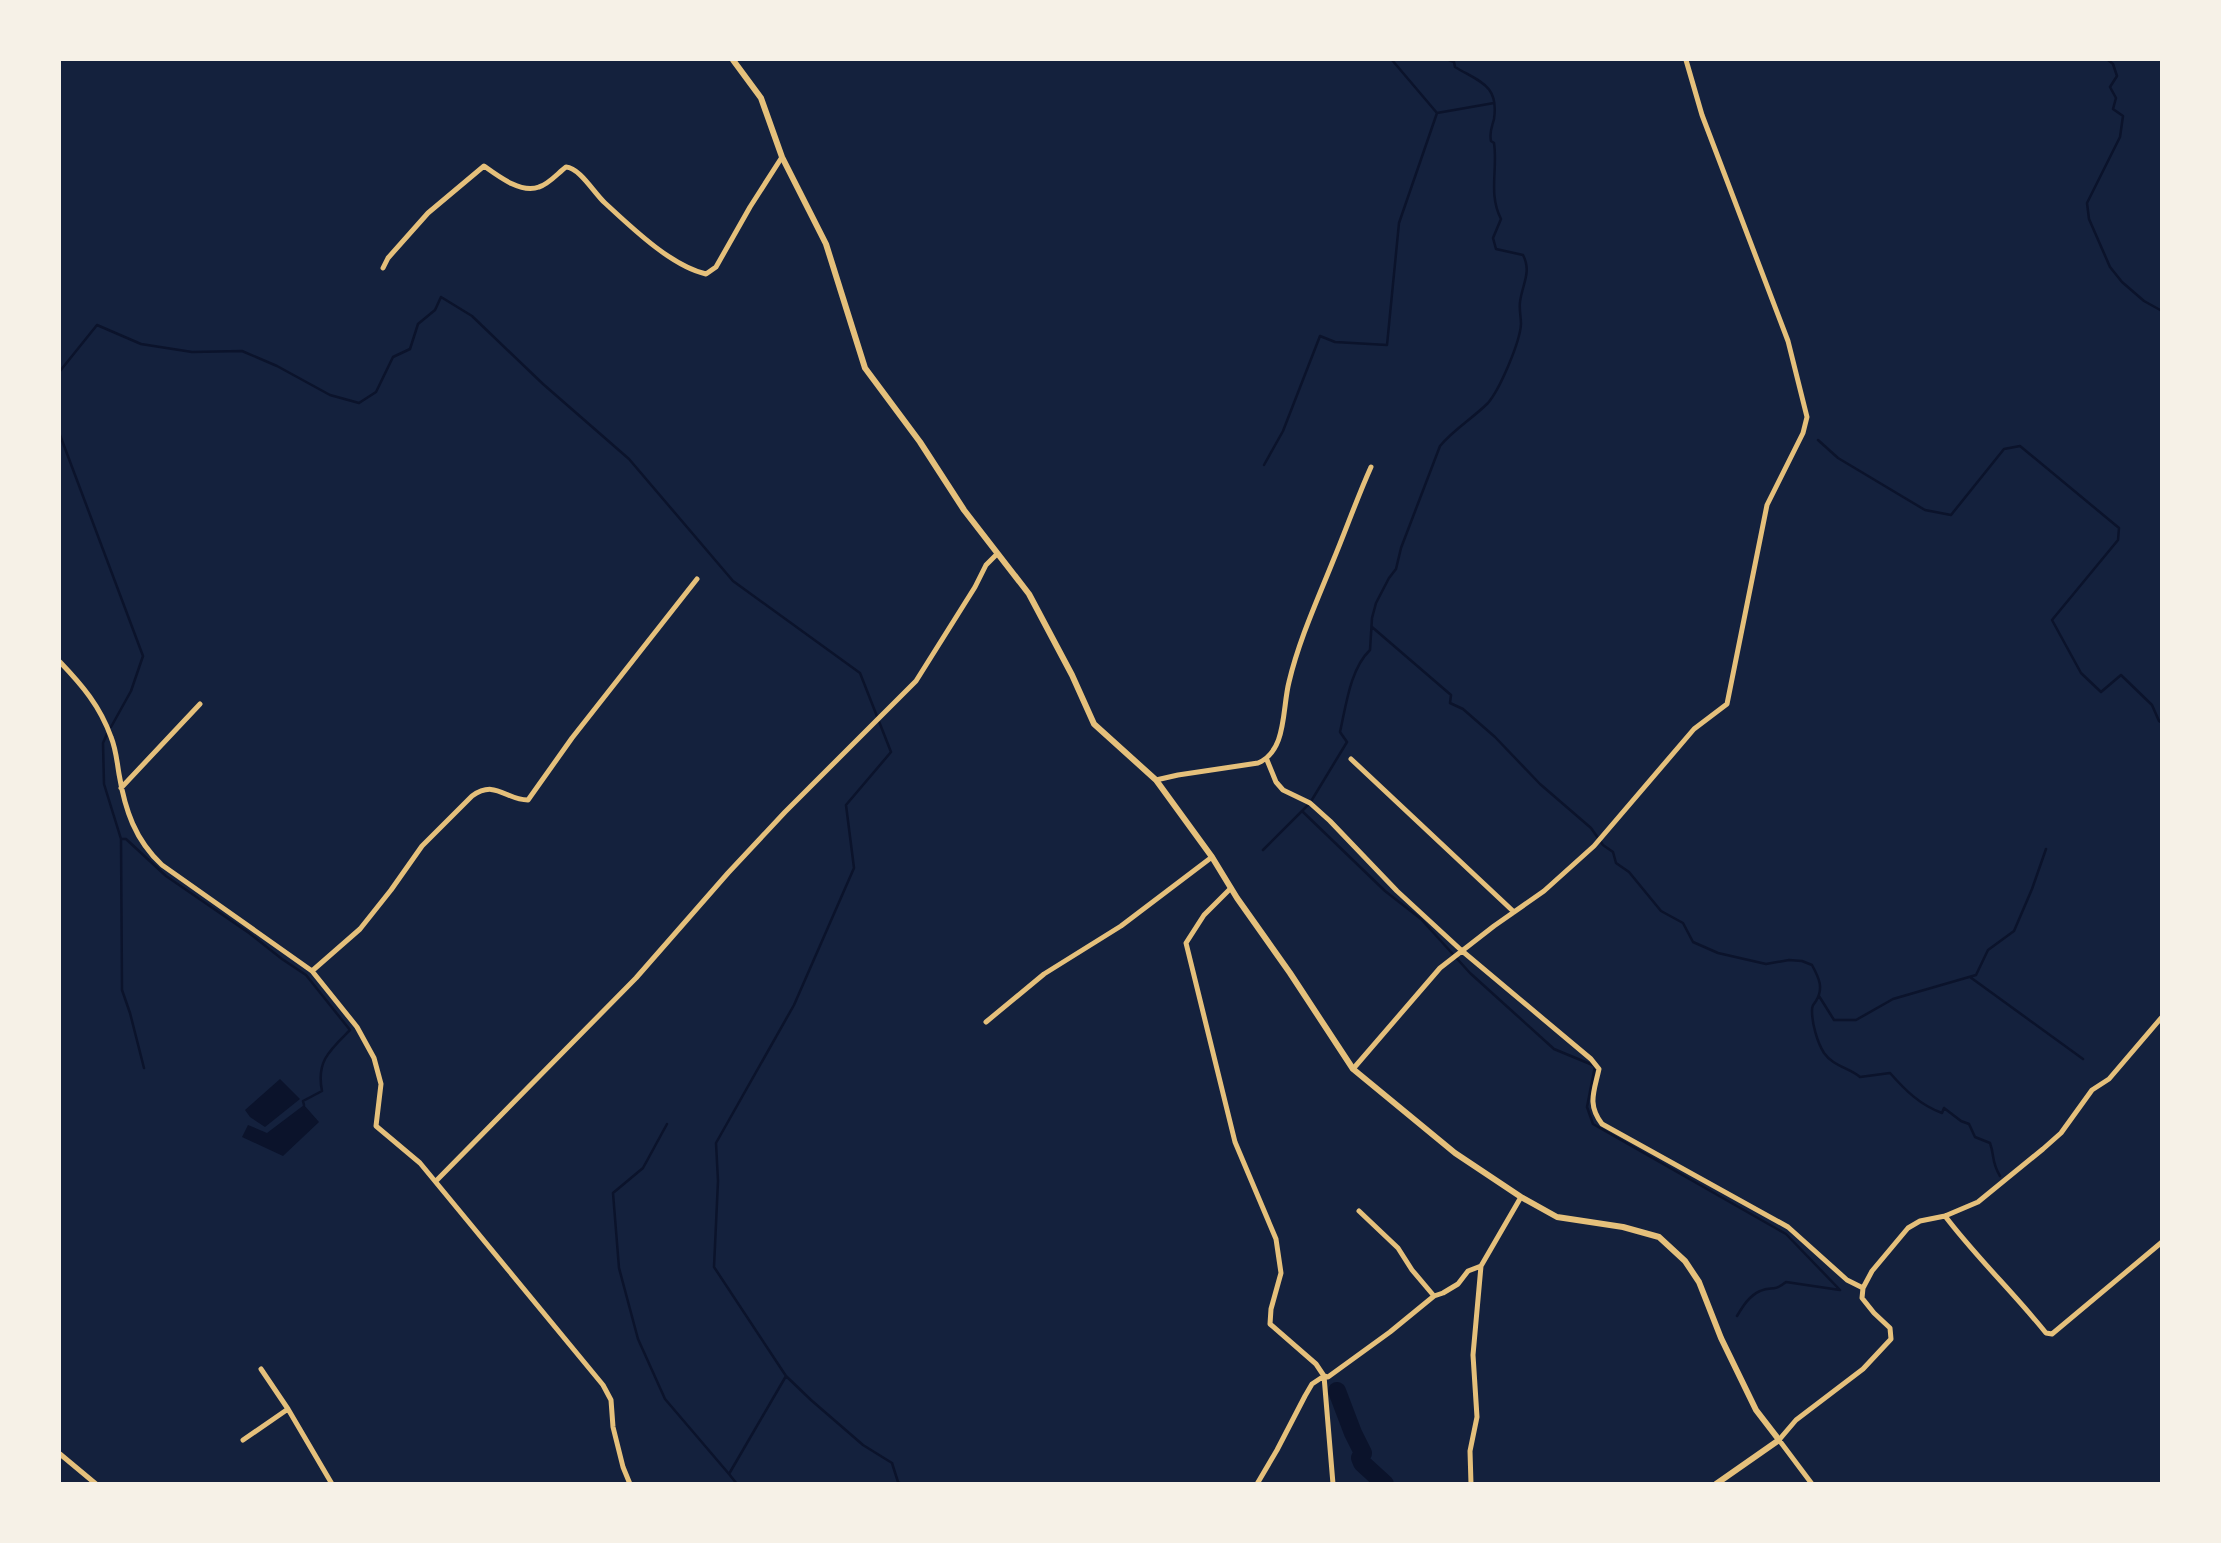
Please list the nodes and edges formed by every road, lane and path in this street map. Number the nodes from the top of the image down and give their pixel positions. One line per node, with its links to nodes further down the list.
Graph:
1 (733, 60): 3 (street)
2 (1686, 60): 16 (street)
3 (782, 157): 4 (street); 6 (street)
4 (383, 268)
5 (1371, 467): 11 (street)
6 (998, 554): 12 (street); 22 (street)
7 (697, 579): 18 (street)
8 (60, 662): 13 (street)
9 (200, 704): 13 (street)
10 (1352, 759): 16 (street)
11 (1267, 760): 12 (street); 17 (street)
12 (1156, 780): 14 (street)
13 (121, 788): 18 (street)
14 (1212, 857): 15 (street); 20 (street)
15 (1231, 888): 21 (street); 31 (street)
16 (1514, 912): 17 (street)
17 (1461, 950): 21 (street); 28 (street)
18 (312, 971): 22 (street)
19 (2161, 1017): 25 (street)
20 (986, 1022)
21 (1353, 1069): 23 (street)
22 (436, 1181): 38 (street)
23 (1521, 1197): 27 (street); 34 (street)
24 (1359, 1211): 29 (street)
25 (1945, 1216): 26 (street); 28 (street)
26 (2161, 1242)
27 (1481, 1266): 29 (street); 41 (street)
28 (1863, 1288): 34 (street)
29 (1434, 1296): 31 (street)
30 (261, 1369): 32 (street)
31 (1324, 1376): 39 (street); 40 (street)
32 (288, 1409): 33 (street); 37 (street)
33 (243, 1440)
34 (1779, 1440): 42 (street); 43 (street)
35 (60, 1454): 36 (street)
36 (96, 1483)
37 (332, 1483)
38 (630, 1483)
39 (1257, 1483)
40 (1333, 1483)
41 (1471, 1483)
42 (1716, 1483)
43 (1812, 1483)

